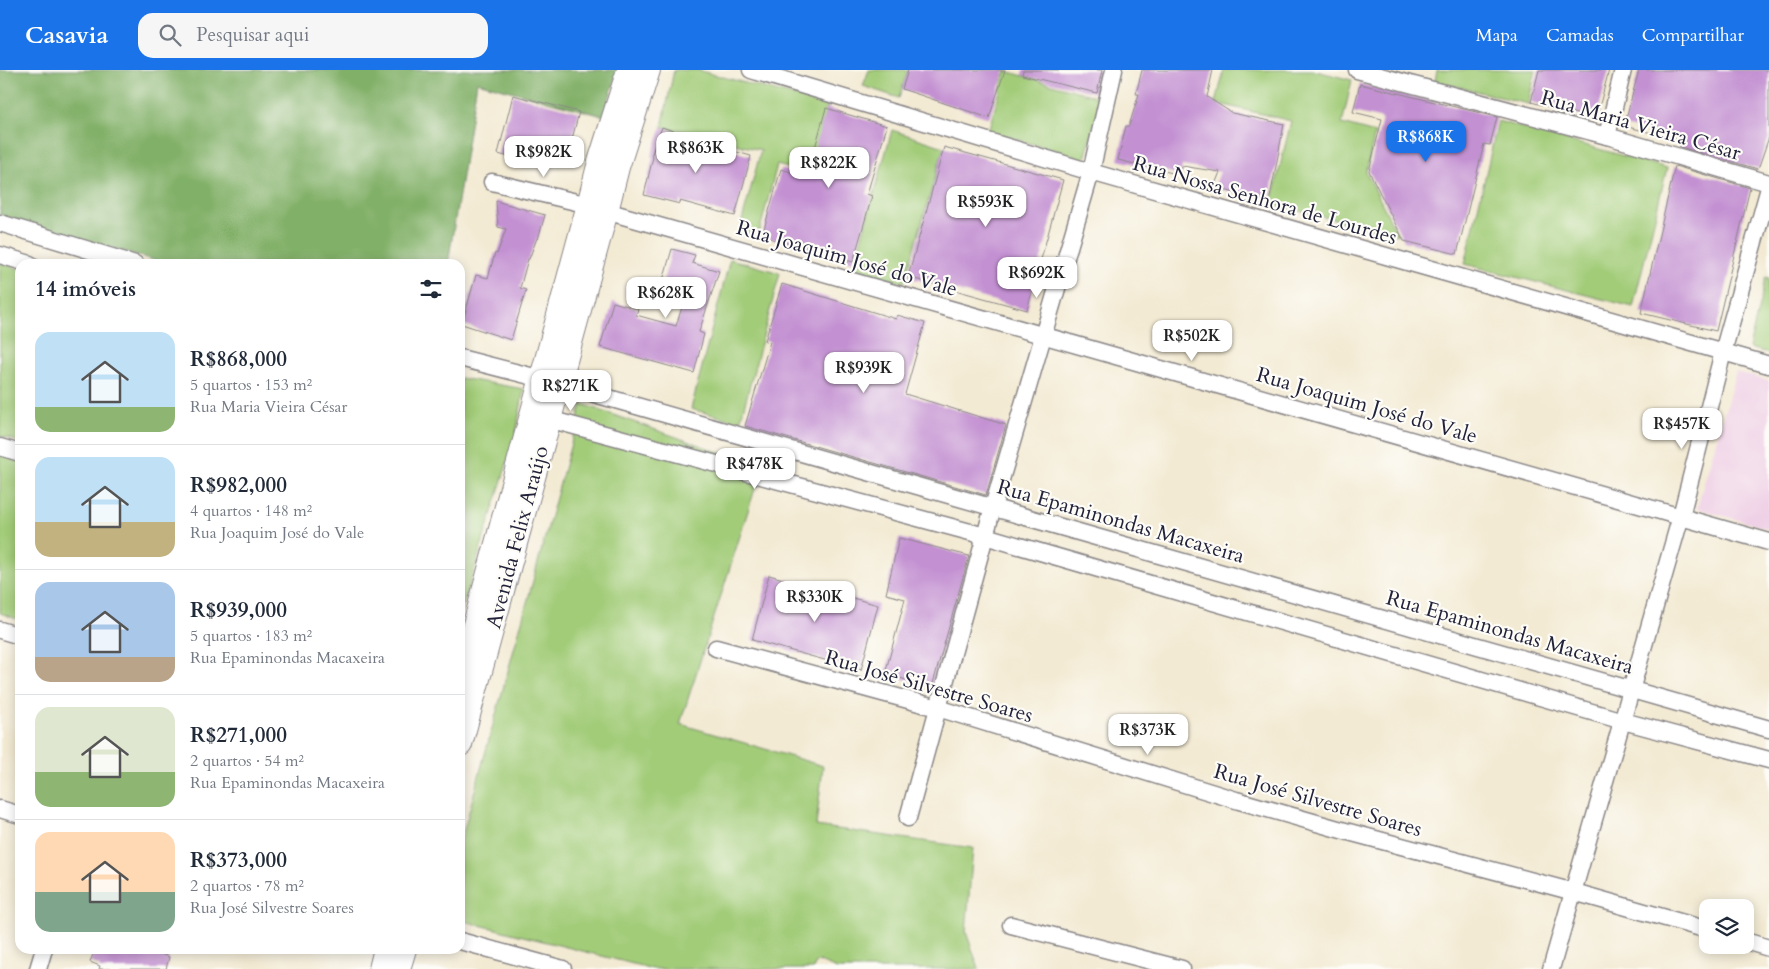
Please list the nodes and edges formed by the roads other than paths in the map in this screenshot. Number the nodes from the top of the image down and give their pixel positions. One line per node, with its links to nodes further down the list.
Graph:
1 (629, 70): 12 (main road, Avenida Felix Araújo)
2 (648, 70): 12 (main road, Avenida Felix Araújo)
3 (751, 70): 8 (street, Rua Nossa Senhora de Lourdes)
4 (1114, 70): 8 (street)
5 (1358, 70): 7 (street, Rua Maria Vieira César)
6 (1623, 70): 7 (street)
7 (1607, 136): 10 (street, Rua Maria Vieira César)
8 (1091, 172): 17 (street); 18 (street, Rua Nossa Senhora de Lourdes)
9 (492, 182): 12 (street, Rua Joaquim José do Vale)
10 (1769, 183)
11 (1769, 188): 18 (street)
12 (598, 208): 17 (street, Rua Joaquim José do Vale); 21 (main road, Avenida Felix Araújo)
13 (0, 223): 15 (street)
14 (0, 255): 16 (street)
15 (119, 259)
16 (15, 260)
17 (1042, 336): 25 (street); 26 (street, Rua Joaquim José do Vale)
18 (1723, 352): 20 (street, Rua Nossa Senhora de Lourdes); 26 (street)
19 (465, 359): 21 (street, Rua Epaminondas Macaxeira)
20 (1769, 365)
21 (551, 381): 22 (main road, Avenida Felix Araújo); 25 (street, Rua Epaminondas Macaxeira)
22 (541, 417): 27 (street); 32 (main road, Avenida Felix Araújo); 36 (main road, Avenida Felix Araújo)
23 (0, 447): 24 (street)
24 (15, 452)
25 (993, 507): 27 (street); 33 (street, Rua Epaminondas Macaxeira)
26 (1682, 516): 28 (street, Rua Joaquim José do Vale); 33 (street)
27 (985, 536): 34 (street); 35 (street)
28 (1769, 542)
29 (0, 630): 30 (street)
30 (15, 634)
31 (716, 648): 34 (street, Rua José Silvestre Soares)
32 (465, 661)
33 (1632, 689): 35 (street); 37 (street, Rua Epaminondas Macaxeira)
34 (938, 708): 41 (street); 42 (street, Rua José Silvestre Soares)
35 (1623, 721): 38 (street); 42 (street)
36 (465, 724)
37 (1769, 729)
38 (1769, 760)
39 (0, 809): 40 (street)
40 (15, 814)
41 (908, 818)
42 (1574, 892): 44 (street, Rua José Silvestre Soares); 56 (street)
43 (1011, 924): 55 (street)
44 (1699, 927)
45 (465, 942): 54 (street)
46 (1754, 944): 47 (street)
47 (1769, 948)
48 (42, 954): 51 (street)
49 (385, 954): 52 (main road)
50 (402, 954): 53 (main road)
51 (38, 969)
52 (381, 969)
53 (398, 969)
54 (563, 969)
55 (1182, 969)
56 (1551, 969)

